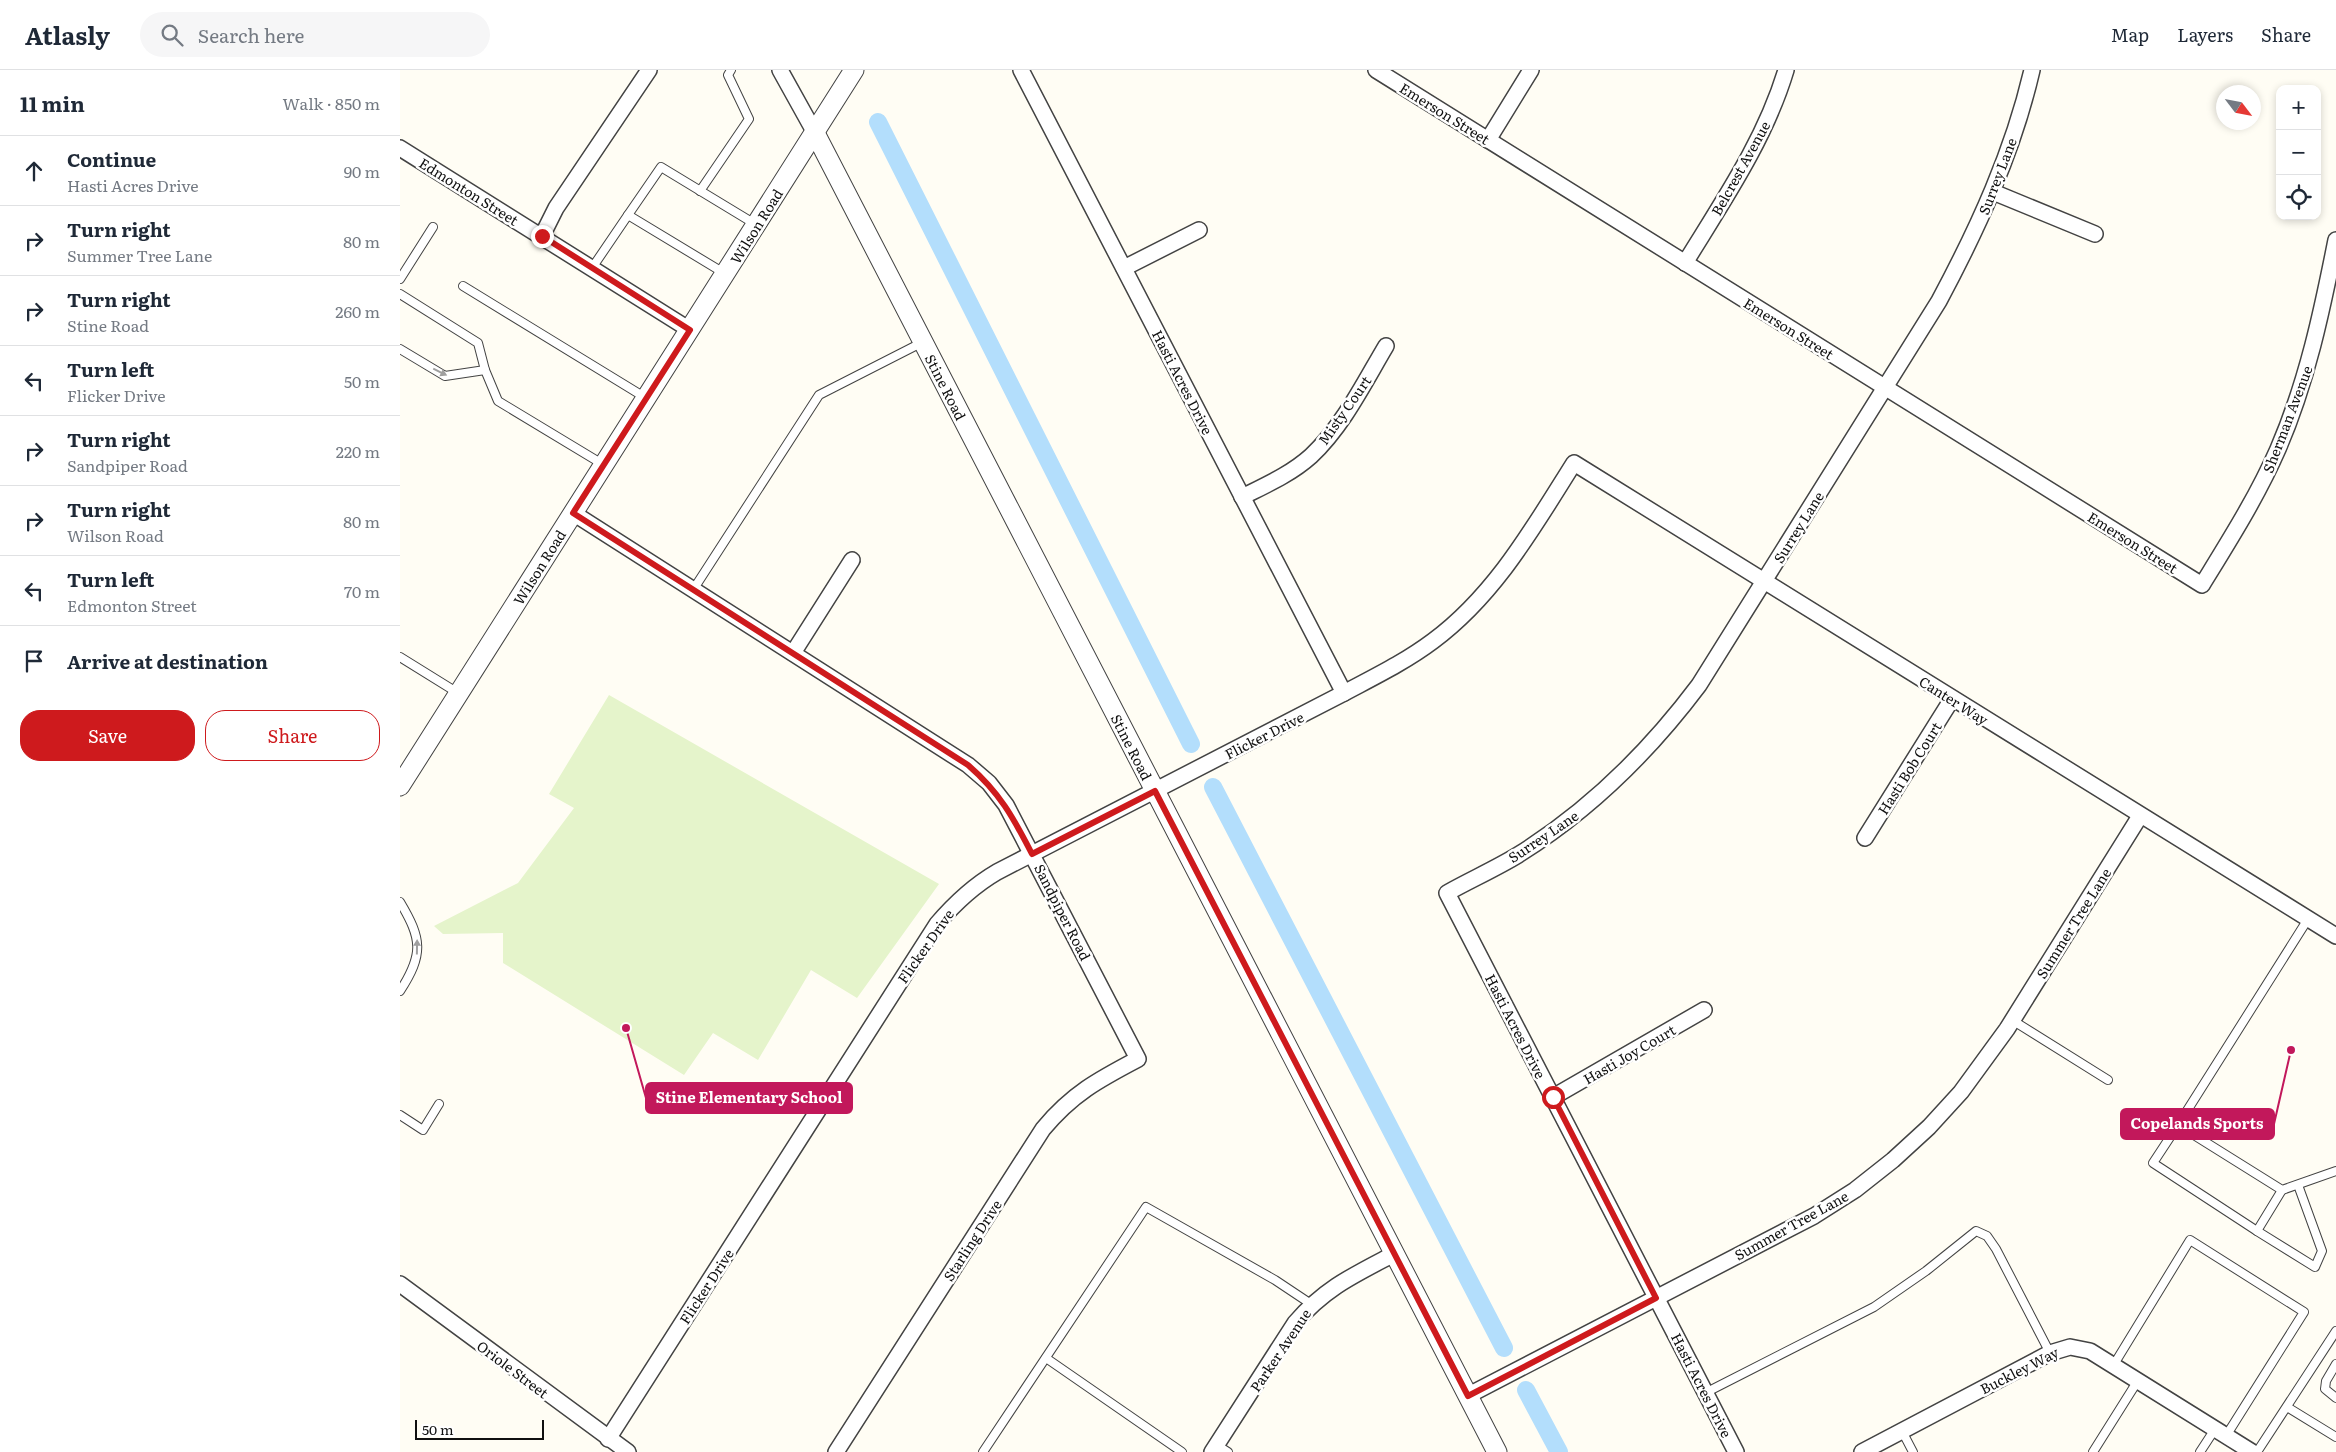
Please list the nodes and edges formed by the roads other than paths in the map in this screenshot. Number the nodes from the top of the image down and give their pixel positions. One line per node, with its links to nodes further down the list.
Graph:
1 (649, 70): 20 (street)
2 (731, 70): 13 (lane)
3 (780, 70): 10 (street, Stine Road)
4 (854, 70): 10 (street, Wilson Road)
5 (1022, 70): 24 (street, Hasti Acres Drive)
6 (1376, 70): 11 (street, Emerson Street)
7 (1531, 70): 11 (street)
8 (1786, 70): 22 (street, Belcrest Avenue)
9 (2032, 70): 14 (street, Surrey Lane)
10 (815, 134): 16 (street, Wilson Road); 30 (street, Stine Road)
11 (1488, 140): 22 (street, Emerson Street)
12 (400, 148): 20 (street, Edmonton Street)
13 (700, 191): 15 (lane); 16 (lane)
14 (1993, 192): 19 (street); 34 (street, Surrey Lane)
15 (628, 215): 23 (lane); 25 (lane)
16 (757, 225): 25 (street, Wilson Road)
17 (433, 227): 26 (lane)
18 (1199, 230): 24 (street)
19 (2095, 234)
20 (542, 236): 23 (street, Edmonton Street)
21 (2336, 240): 42 (street, Sherman Avenue)
22 (1685, 263): 34 (street, Emerson Street)
23 (592, 268): 29 (street, Edmonton Street)
24 (1124, 268): 38 (street, Hasti Acres Drive)
25 (726, 274): 29 (street, Wilson Road)
26 (400, 278)
27 (463, 286): 35 (lane)
28 (400, 294): 33 (lane)
29 (690, 330): 35 (street, Wilson Road)
30 (923, 342): 43 (lane); 50 (street, Stine Road)
31 (1386, 346): 38 (street, Misty Court)
32 (400, 349): 33 (lane, one-way to 33)
33 (485, 370): 37 (lane)
34 (1886, 388): 41 (street, Surrey Lane); 42 (street, Emerson Street)
35 (646, 398): 37 (street, Wilson Road)
36 (1574, 463): 41 (street, Canter Way); 47 (street, Flicker Drive)
37 (604, 465): 39 (street, Wilson Road)
38 (1242, 497): 47 (street, Hasti Acres Drive)
39 (573, 513): 43 (street, Sandpiper Road); 46 (street, Wilson Road)
40 (852, 560): 44 (street)
41 (1764, 582): 48 (street, Canter Way); 54 (street, Surrey Lane)
42 (2202, 585)
43 (693, 590): 44 (street, Sandpiper Road)
44 (793, 653): 53 (street, Sandpiper Road)
45 (400, 657): 46 (lane)
46 (459, 693): 49 (street, Wilson Road)
47 (1344, 693): 50 (street, Flicker Drive)
48 (1952, 699): 51 (street, Canter Way); 52 (street, Hasti Bob Court)
49 (400, 786)
50 (1155, 791): 53 (street, Flicker Drive); 71 (street, Stine Road)
51 (2140, 816): 56 (street, Canter Way); 60 (street, Summer Tree Lane)
52 (1865, 838)
53 (1032, 854): 61 (street, Sandpiper Road); 88 (street, Flicker Drive)
54 (1447, 893): 63 (street, Hasti Acres Drive)
55 (400, 902): 58 (lane, one-way to 55)
56 (2308, 919): 57 (street, Canter Way); 66 (lane)
57 (2336, 936)
58 (400, 991)
59 (1704, 1010): 63 (street, Hasti Joy Court)
60 (2012, 1020): 62 (lane); 73 (street, Summer Tree Lane)
61 (1138, 1059): 91 (street, Starling Drive)
62 (2108, 1080)
63 (1553, 1097): 73 (street, Hasti Acres Drive)
64 (439, 1104): 65 (lane)
65 (400, 1115)
66 (2178, 1124): 69 (lane); 70 (lane)
67 (2336, 1171): 68 (lane)
68 (2298, 1185): 69 (lane); 70 (lane)
69 (2282, 1190): 70 (lane)
70 (2257, 1231)
71 (1394, 1254): 74 (street, Parker Avenue); 82 (street, Stine Road)
72 (400, 1284): 88 (street, Oriole Street)
73 (1656, 1298): 81 (street, Hasti Acres Drive); 82 (street, Summer Tree Lane)
74 (1311, 1304): 77 (lane); 89 (street, Parker Avenue)
75 (2336, 1331): 84 (lane)
76 (2050, 1352): 79 (street, Buckley Way); 81 (lane); 85 (street, Buckley Way)
77 (1046, 1358): 92 (lane); 93 (lane)
78 (2336, 1364): 83 (lane)
79 (2113, 1366): 80 (street, Buckley Way); 86 (lane)
80 (2137, 1382): 86 (street, Buckley Way); 98 (lane)
81 (1705, 1392): 95 (street, Hasti Acres Drive)
82 (1468, 1396): 94 (street, Stine Road)
83 (2336, 1398)
84 (2287, 1407): 87 (lane); 101 (lane)
85 (1902, 1431): 96 (street, Buckley Way); 97 (lane)
86 (2221, 1433): 99 (lane); 100 (street, Buckley Way)
87 (2336, 1437)
88 (608, 1439): 90 (street, Oriole Street)
89 (1219, 1450)
90 (628, 1452)
91 (836, 1452)
92 (983, 1452)
93 (1182, 1452)
94 (1497, 1452)
95 (1736, 1452)
96 (1862, 1452)
97 (1913, 1452)
98 (2093, 1452)
99 (2200, 1452)
100 (2252, 1452)
101 (2257, 1452)

